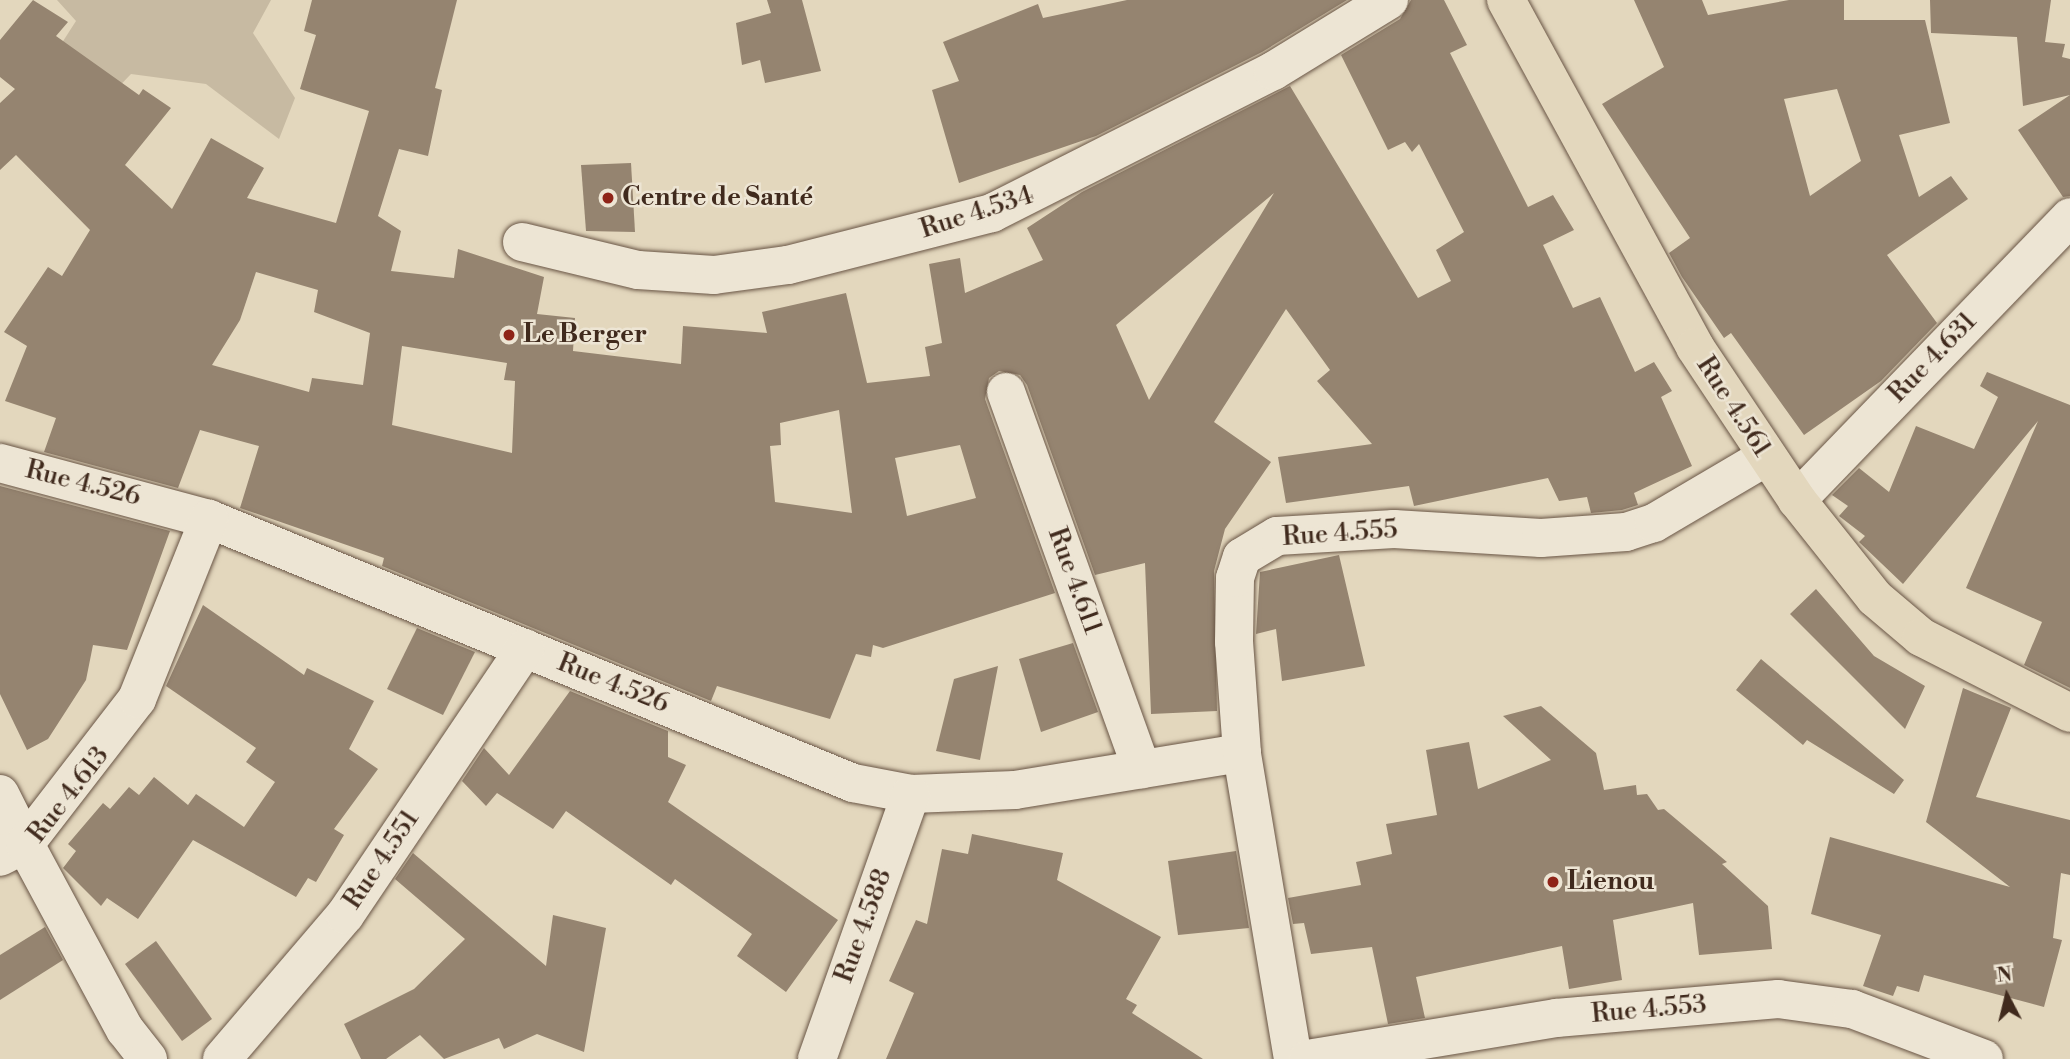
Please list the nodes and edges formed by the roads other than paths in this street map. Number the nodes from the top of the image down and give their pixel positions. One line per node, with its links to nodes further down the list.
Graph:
1 (1389, 0): 4 (street, Rue 4.534)
2 (1506, 0): 6 (main road, Rue 4.561)
3 (2070, 217): 8 (street, Rue 4.631)
4 (523, 242)
5 (1006, 392): 13 (street, Rue 4.611)
6 (1766, 457): 8 (main road, Rue 4.561); 12 (street, Rue 4.555)
7 (0, 463): 9 (street, Rue 4.526)
8 (1797, 500): 11 (main road, Rue 4.561)
9 (209, 519): 10 (street, Rue 4.526); 16 (street, Rue 4.613)
10 (524, 648): 15 (street, Rue 4.526); 18 (street, Rue 4.551)
11 (2070, 713)
12 (1242, 753): 13 (street, Rue 4.526); 20 (street, Rue 4.555)
13 (1142, 769): 15 (street, Rue 4.526)
14 (0, 794): 16 (street)
15 (911, 794): 19 (street, Rue 4.588)
16 (12, 851): 17 (street, Rue 4.613)
17 (148, 1059)
18 (222, 1059)
19 (817, 1059)
20 (1293, 1059)
21 (1307, 1059): 22 (street, Rue 4.553)
22 (1984, 1059)

